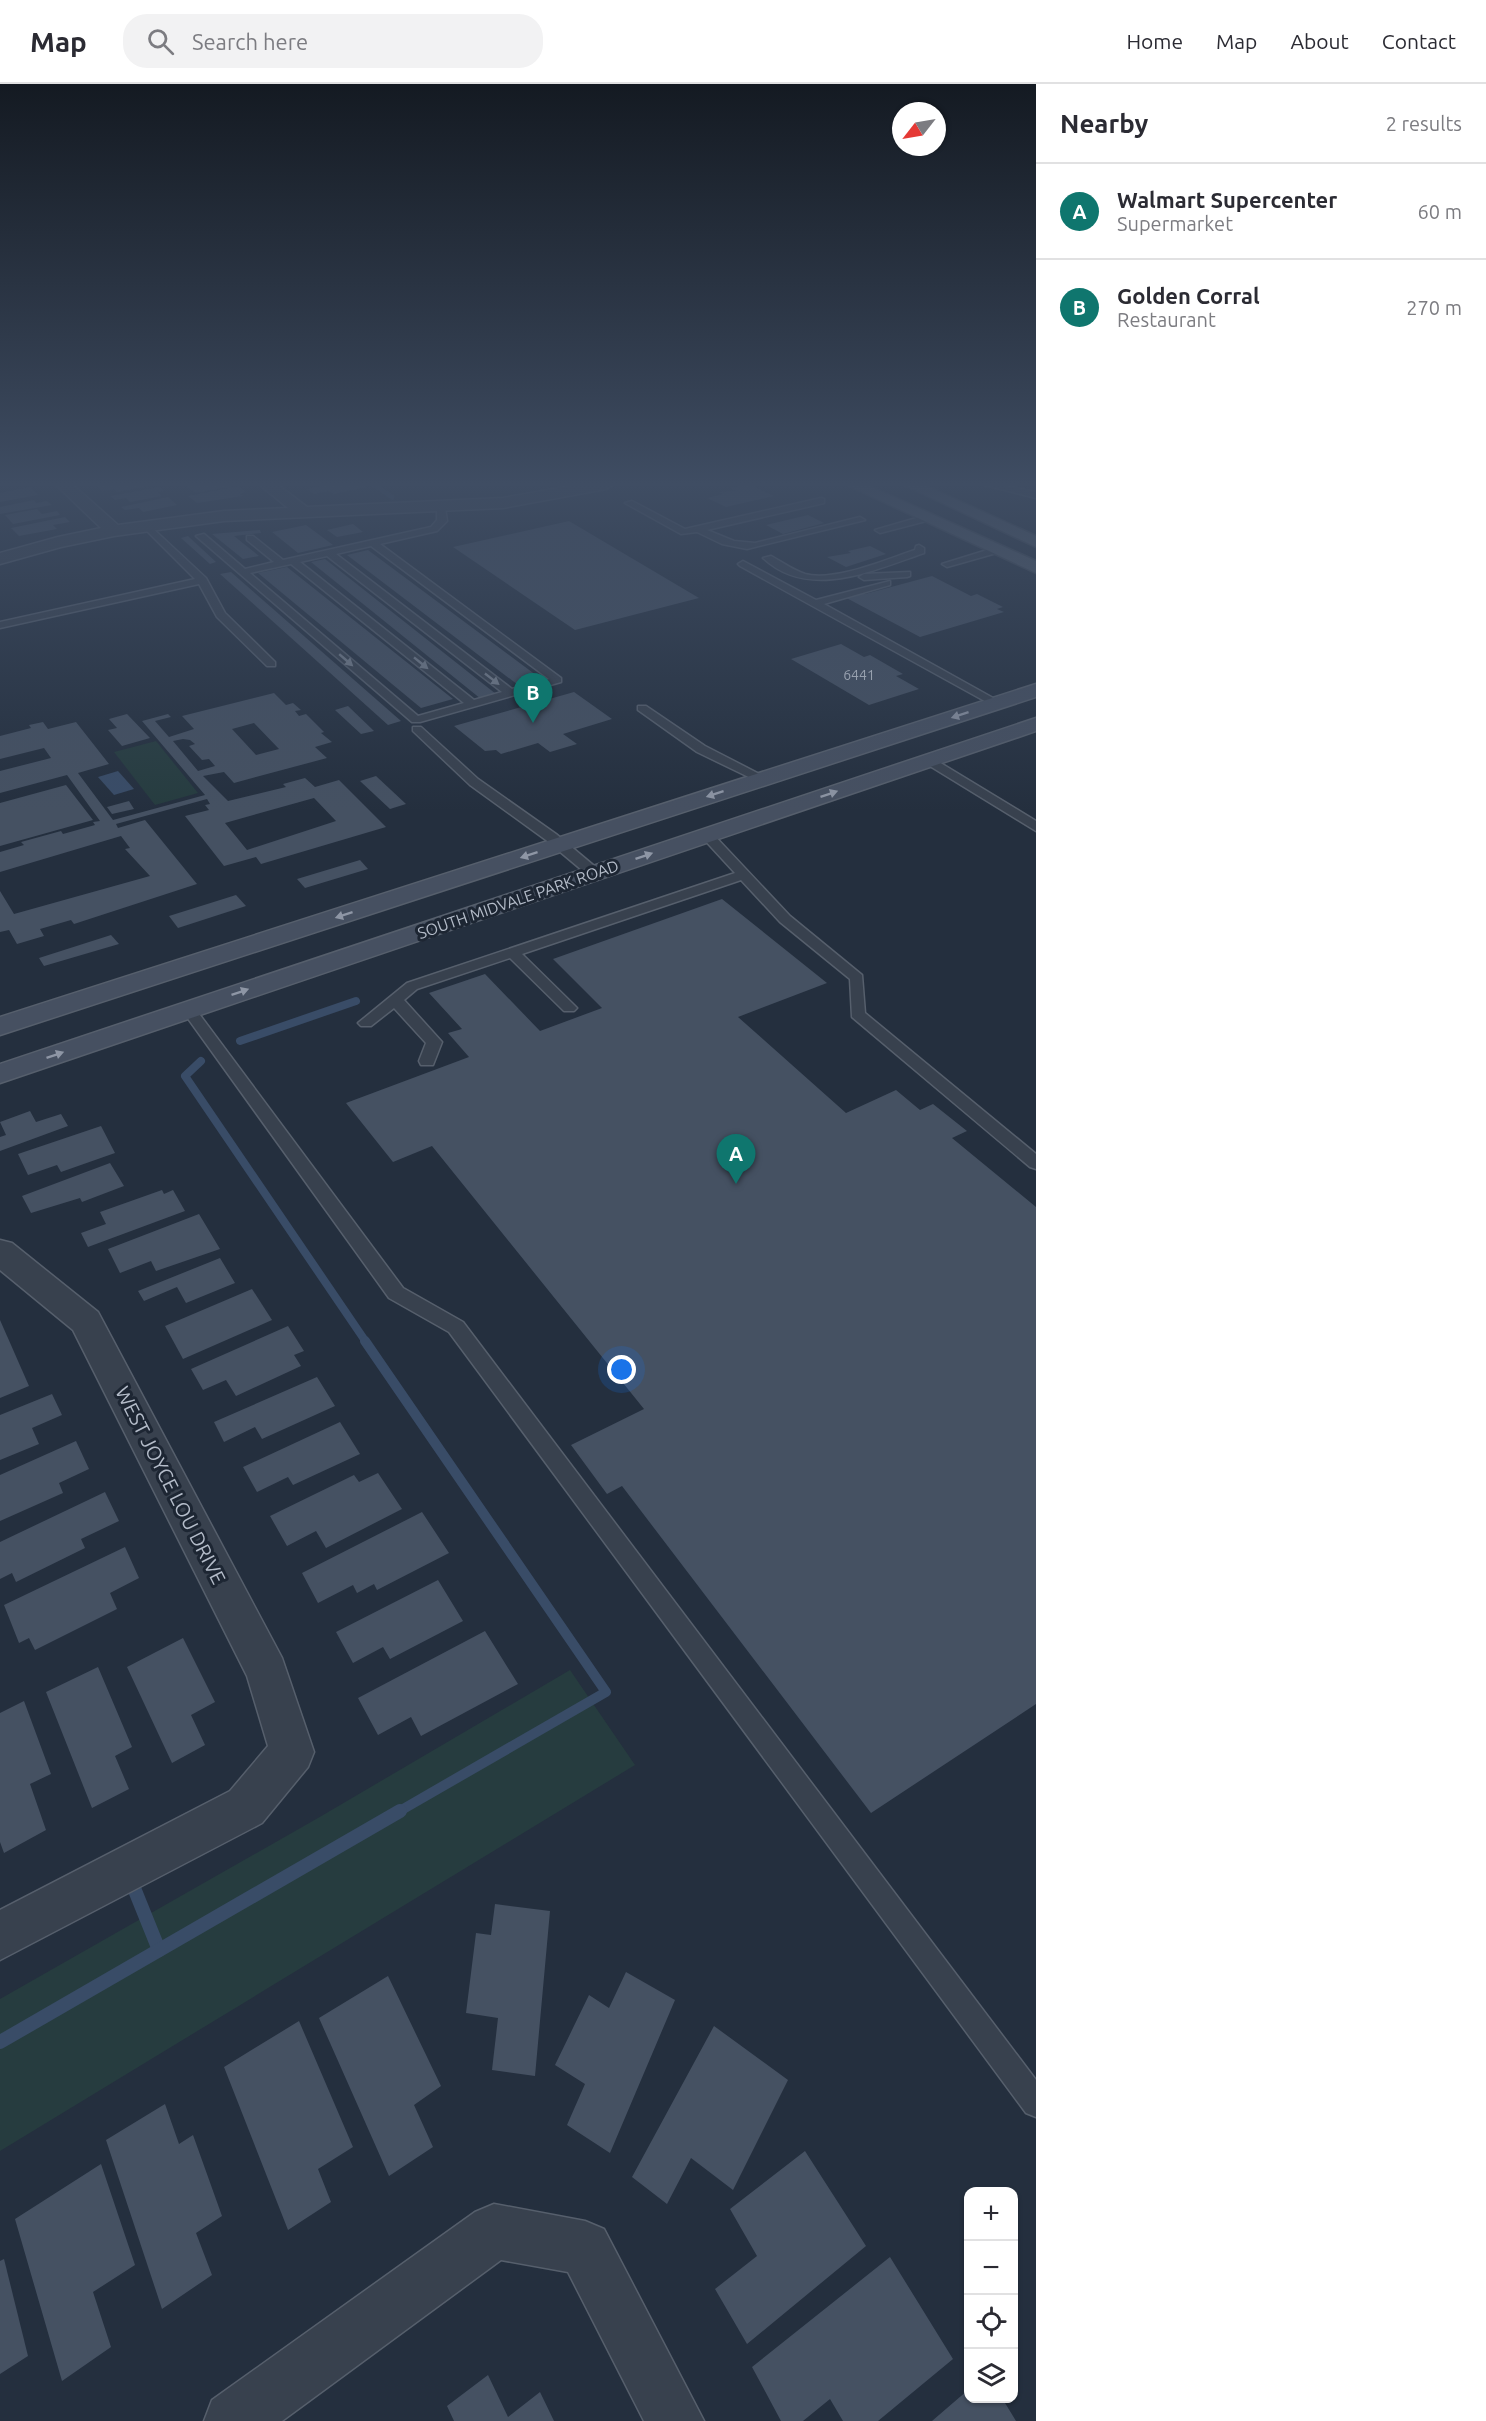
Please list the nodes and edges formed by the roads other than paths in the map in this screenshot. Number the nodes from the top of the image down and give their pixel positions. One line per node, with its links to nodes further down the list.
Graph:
1 (143, 593): 12 (lane)
2 (209, 593): 13 (lane)
3 (268, 593): 17 (lane, one-way to 17)
4 (333, 593): 17 (lane, one-way to 17)
5 (381, 593): 15 (lane, one-way to 15)
6 (440, 593): 15 (lane)
7 (794, 593): 10 (lane)
8 (804, 593): 10 (lane)
9 (852, 593): 11 (lane)
10 (797, 595): 11 (lane)
11 (813, 604): 16 (lane)
12 (0, 625)
13 (271, 664)
14 (1036, 690): 16 (main road, SOUTH MIDVALE PARK ROAD)
15 (510, 693): 17 (lane)
16 (996, 703): 22 (main road, SOUTH MIDVALE PARK ROAD, one-way to 22)
17 (472, 704)
18 (642, 708): 22 (lane)
19 (1036, 724): 21 (main road, SOUTH MIDVALE PARK ROAD)
20 (417, 729): 25 (lane)
21 (928, 760): 23 (lane); 24 (main road, SOUTH MIDVALE PARK ROAD, one-way to 21)
22 (763, 779): 25 (main road, SOUTH MIDVALE PARK ROAD, one-way to 25)
23 (1036, 827)
24 (706, 835): 26 (main road, SOUTH MIDVALE PARK ROAD, one-way to 24); 27 (lane)
25 (560, 845): 26 (lane); 33 (main road, SOUTH MIDVALE PARK ROAD, one-way to 33)
26 (594, 873): 31 (main road, SOUTH MIDVALE PARK ROAD, one-way to 26)
27 (743, 875): 28 (lane); 36 (lane)
28 (512, 952): 29 (lane); 30 (lane)
29 (395, 1000): 32 (lane); 34 (lane)
30 (569, 1008)
31 (189, 1010): 35 (main road, SOUTH MIDVALE PARK ROAD, one-way to 31); 39 (lane)
32 (366, 1023)
33 (0, 1026)
34 (427, 1061)
35 (0, 1074)
36 (1036, 1163)
37 (0, 1252): 38 (street, WEST JOYCE LOU DRIVE)
38 (0, 1936)
39 (1036, 2103)
40 (233, 2421): 41 (street)
41 (675, 2421)

